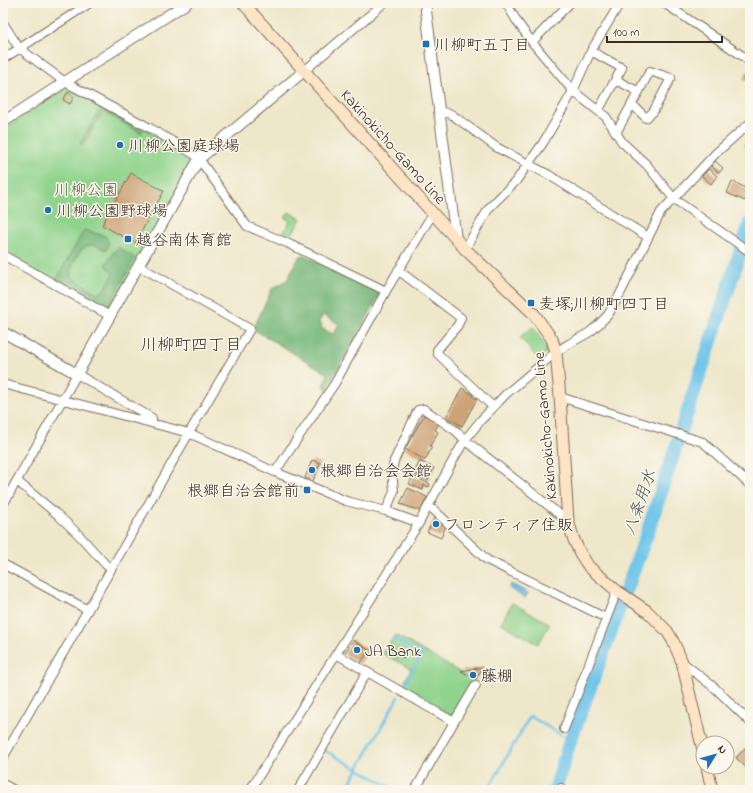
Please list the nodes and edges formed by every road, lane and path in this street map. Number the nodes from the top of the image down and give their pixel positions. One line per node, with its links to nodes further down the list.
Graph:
1 (90, 3): 12 (street)
2 (187, 3): 18 (street)
3 (243, 3): 16 (main road, Kakinokicho-Gamo Line)
4 (384, 3): 16 (street)
5 (425, 3): 22 (street)
6 (506, 3): 11 (street)
7 (570, 3): 11 (street)
8 (620, 3): 13 (street)
9 (664, 3): 15 (street)
10 (3, 23): 12 (street)
11 (532, 42): 19 (street)
12 (19, 48): 14 (street); 18 (street)
13 (591, 51): 17 (street); 19 (street)
14 (3, 59)
15 (750, 61)
16 (304, 71): 27 (street); 30 (main road, Kakinokicho-Gamo Line)
17 (616, 80): 20 (street); 23 (street)
18 (65, 82): 24 (street); 27 (street)
19 (573, 91): 23 (street); 28 (street)
20 (639, 92): 21 (street); 21 (street)
21 (632, 104): 26 (street)
22 (438, 111): 28 (street); 32 (street)
23 (598, 111): 26 (street)
24 (3, 122)
25 (750, 123): 29 (street)
26 (616, 133): 29 (street)
27 (199, 159): 36 (street); 38 (street)
28 (528, 164): 31 (street); 34 (street)
29 (674, 199): 31 (street); 33 (street)
30 (433, 214): 32 (main road, Kakinokicho-Gamo Line); 37 (street)
31 (648, 237): 41 (street)
32 (456, 239): 34 (main road, Kakinokicho-Gamo Line)
33 (744, 248)
34 (465, 249): 41 (main road, Kakinokicho-Gamo Line)
35 (3, 255): 39 (street)
36 (139, 266): 39 (street); 48 (street)
37 (398, 270): 38 (street); 46 (street)
38 (386, 291): 50 (street)
39 (110, 316): 42 (street)
40 (3, 332): 42 (street)
41 (556, 352): 44 (main road, Kakinokicho-Gamo Line); 46 (street)
42 (77, 374): 45 (street); 47 (street)
43 (3, 384): 45 (street)
44 (560, 397): 52 (street); 56 (main road, Kakinokicho-Gamo Line)
45 (64, 400): 47 (street); 51 (street)
46 (493, 407): 49 (street)
47 (152, 422): 48 (street)
48 (188, 433): 50 (street); 59 (street)
49 (465, 440): 54 (street); 55 (street); 56 (street)
50 (275, 472): 55 (street)
51 (17, 481): 53 (street); 59 (street)
52 (750, 485)
53 (3, 505)
54 (428, 507): 57 (street); 62 (street)
55 (386, 511): 57 (street)
56 (568, 520): 60 (main road, Kakinokicho-Gamo Line)
57 (419, 522): 63 (street)
58 (3, 564): 61 (street)
59 (111, 569): 61 (street)
60 (618, 592): 62 (street); 64 (main road, Kakinokicho-Gamo Line)
61 (88, 610): 71 (street)
62 (606, 618): 69 (street)
63 (336, 654): 65 (street); 75 (street)
64 (682, 662): 68 (street); 70 (main road, Kakinokicho-Gamo Line)
65 (367, 672): 67 (street); 76 (street)
66 (476, 686): 67 (street)
67 (454, 722): 77 (street)
68 (750, 722)
69 (564, 728)
70 (699, 735)
71 (3, 758)
72 (709, 775): 78 (main road)
73 (3, 784): 74 (street)
74 (14, 790)
75 (250, 790)
76 (298, 790)
77 (415, 790)
78 (712, 790)

